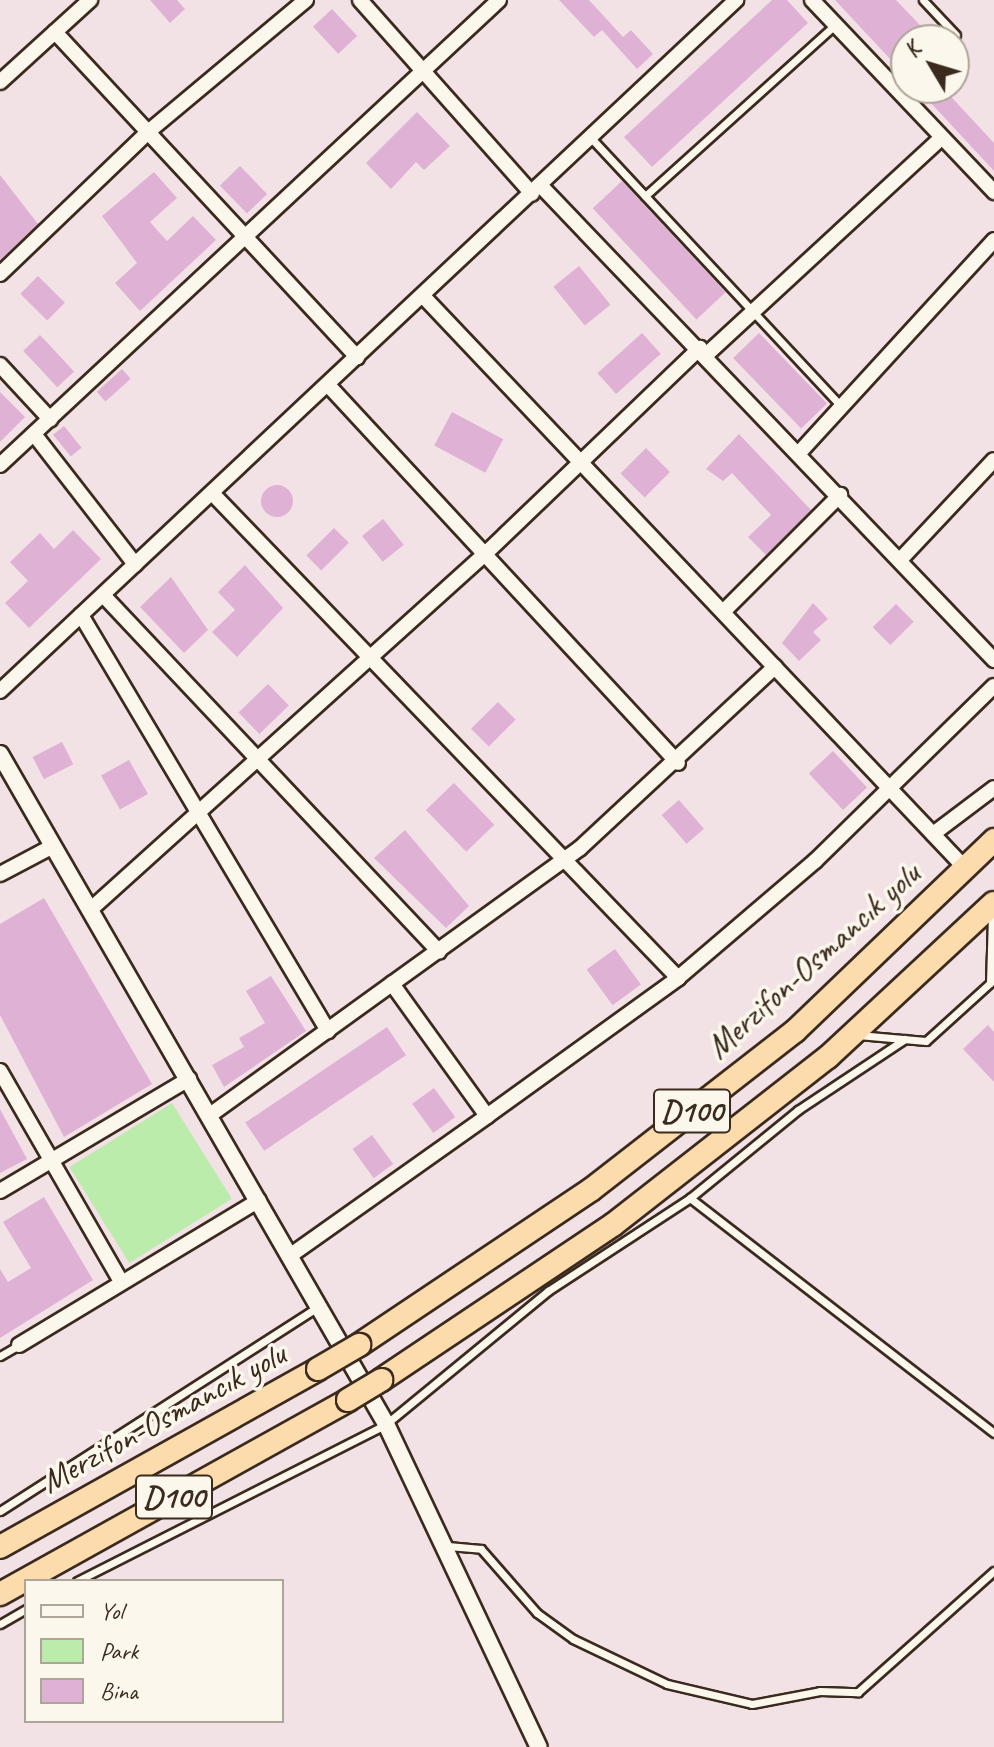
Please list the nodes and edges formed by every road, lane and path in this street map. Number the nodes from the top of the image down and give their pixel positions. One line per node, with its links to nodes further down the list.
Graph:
1 (90, 0): 10 (street)
2 (306, 0): 13 (street)
3 (360, 0): 11 (street)
4 (499, 0): 11 (street)
5 (736, 0): 14 (street)
6 (812, 0): 9 (street)
7 (923, 0): 8 (lane)
8 (946, 24)
9 (835, 25): 15 (street); 18 (lane)
10 (55, 32): 12 (street); 13 (street)
11 (424, 70): 16 (street); 19 (street)
12 (0, 82)
13 (148, 132): 19 (street); 21 (street)
14 (591, 138): 16 (street); 18 (lane)
15 (940, 139): 17 (street); 23 (street)
16 (536, 190): 22 (street); 24 (street)
17 (994, 192)
18 (645, 196): 23 (lane)
19 (248, 238): 25 (street); 29 (street)
20 (994, 240): 28 (street)
21 (0, 274)
22 (423, 296): 25 (street); 33 (street)
23 (753, 312): 24 (street); 28 (lane)
24 (703, 351): 31 (street); 33 (street)
25 (357, 357): 27 (street)
26 (0, 365): 29 (street)
27 (328, 385): 35 (street); 37 (street)
28 (841, 406): 31 (street)
29 (50, 419): 30 (street)
30 (34, 434): 34 (street); 39 (street)
31 (799, 453): 36 (street)
32 (994, 460): 38 (street)
33 (580, 462): 37 (street); 41 (street)
34 (0, 465)
35 (212, 493): 39 (street); 43 (street)
36 (840, 495): 38 (street); 41 (street)
37 (485, 554): 43 (street); 50 (street)
38 (900, 560): 44 (street)
39 (135, 564): 40 (street)
40 (103, 595): 42 (street); 49 (street)
41 (725, 610): 45 (street)
42 (81, 615): 47 (street); 53 (street)
43 (369, 658): 49 (street); 57 (street)
44 (994, 660)
45 (775, 667): 50 (street); 51 (street)
46 (994, 686): 51 (street)
47 (0, 691)
48 (0, 754): 56 (street)
49 (259, 761): 53 (street); 62 (street)
50 (678, 763): 57 (street)
51 (891, 787): 54 (street); 64 (street)
52 (994, 788): 54 (street)
53 (200, 814): 61 (street); 66 (street)
54 (933, 834): 58 (street)
55 (994, 840): 58 (highway, Merzifon-Osmancık yolu / D100)
56 (53, 846): 59 (street); 61 (street)
57 (567, 857): 62 (street); 64 (street)
58 (965, 868): 86 (highway, Merzifon-Osmancık yolu / D100, bridge)
59 (0, 874)
60 (993, 904): 63 (lane); 67 (highway, D100)
61 (90, 910): 70 (street)
62 (439, 951): 65 (street)
63 (992, 951): 68 (lane)
64 (678, 978): 72 (street)
65 (392, 984): 66 (street); 72 (street)
66 (328, 1031): 71 (street)
67 (852, 1035): 68 (lane); 88 (highway, D100, bridge)
68 (905, 1039): 75 (lane)
69 (0, 1071): 73 (street)
70 (189, 1079): 71 (street); 73 (street)
71 (210, 1115): 76 (street)
72 (487, 1116): 77 (street)
73 (50, 1161): 74 (street); 78 (street)
74 (0, 1191)
75 (690, 1198): 82 (lane); 83 (lane)
76 (259, 1200): 77 (street); 78 (street)
77 (291, 1255): 79 (street)
78 (120, 1280): 80 (street)
79 (319, 1305): 82 (street); 84 (lane)
80 (19, 1345): 81 (lane)
81 (0, 1356)
82 (386, 1424): 85 (street); 89 (lane)
83 (994, 1433)
84 (0, 1511)
85 (448, 1546): 87 (lane); 94 (street)
86 (0, 1547)
87 (994, 1571)
88 (27, 1579)
89 (81, 1579)
90 (24, 1581): 91 (highway, D100, bridge)
91 (0, 1594)
92 (24, 1610): 93 (lane)
93 (0, 1624)
94 (539, 1747)

